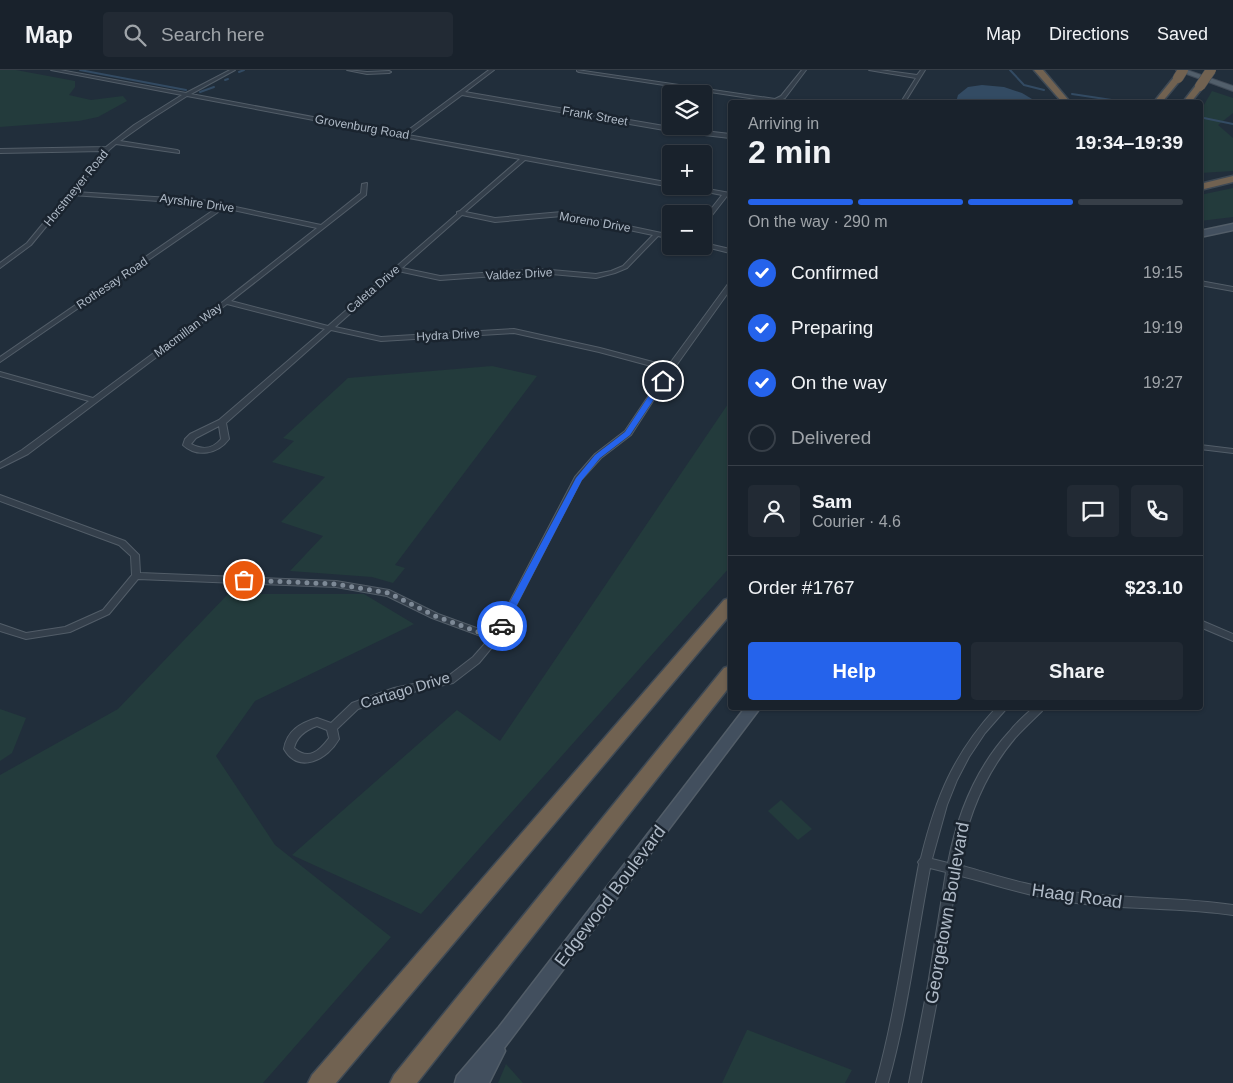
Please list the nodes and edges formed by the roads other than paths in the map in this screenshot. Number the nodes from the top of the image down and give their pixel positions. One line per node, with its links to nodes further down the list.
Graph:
1 (53, 70): 16 (street, Grovenburg Road)
2 (234, 70): 16 (street, Horstmeyer Road)
3 (349, 70): 11 (street)
4 (492, 70): 15 (street)
5 (580, 70): 17 (street)
6 (804, 70): 18 (street)
7 (870, 70): 13 (street)
8 (923, 70): 13 (street)
9 (1038, 70): 20 (highway)
10 (1211, 70): 22 (highway, bridge)
11 (389, 72)
12 (1181, 73): 14 (main road); 21 (highway)
13 (918, 77): 19 (street)
14 (1233, 89)
15 (461, 93): 23 (street); 24 (street, Frank Street)
16 (188, 95): 23 (street, Grovenburg Road); 25 (street, Horstmeyer Road)
17 (763, 100)
18 (779, 100)
19 (904, 100)
20 (1064, 100)
21 (1160, 100)
22 (1189, 100)
23 (404, 135): 29 (street, Grovenburg Road)
24 (728, 136)
25 (115, 142): 26 (street, Horstmeyer Road); 28 (street)
26 (107, 149): 27 (street); 35 (street, Horstmeyer Road)
27 (0, 151)
28 (177, 152)
29 (524, 158): 31 (street, Grovenburg Road); 38 (street, Caleta Drive)
30 (1233, 179): 33 (highway)
31 (662, 183)
32 (364, 184): 40 (street, Macmillan Way)
33 (1203, 186)
34 (712, 192): 36 (street)
35 (72, 193): 37 (street, Ayrshire Drive); 47 (street, Horstmeyer Road)
36 (728, 195): 39 (street)
37 (224, 206): 40 (street, Ayrshire Drive); 54 (street, Rothesay Road)
38 (459, 213): 43 (street, Moreno Drive); 48 (street, Caleta Drive)
39 (712, 213)
40 (321, 227): 52 (street, Macmillan Way)
41 (1233, 227): 42 (street)
42 (1203, 233)
43 (657, 234): 44 (street, Moreno Drive); 48 (street, Valdez Drive)
44 (662, 235)
45 (712, 247): 46 (street)
46 (728, 251)
47 (0, 266)
48 (396, 269): 53 (street, Caleta Drive)
49 (1203, 284): 51 (street)
50 (728, 288): 55 (street, Cartago Drive)
51 (1233, 289)
52 (226, 302): 53 (street, Hydra Drive); 57 (street, Macmillan Way)
53 (329, 328): 55 (street, Hydra Drive); 58 (street, Caleta Drive)
54 (0, 360)
55 (670, 369): 69 (street, Cartago Drive)
56 (0, 374): 57 (street)
57 (93, 400): 63 (street, Macmillan Way)
58 (222, 422): 58 (street, Caleta Drive)
59 (1203, 443): 60 (street)
60 (1233, 446)
61 (1203, 447): 62 (street)
62 (1233, 451)
63 (0, 466)
64 (0, 498): 65 (street)
65 (136, 576): 68 (street); 69 (street)
66 (728, 606): 80 (highway)
67 (1203, 624): 70 (street)
68 (0, 626)
69 (495, 638): 75 (street, Cartago Drive)
70 (1233, 638)
71 (728, 676): 81 (highway)
72 (751, 710): 79 (street, Edgewood Boulevard)
73 (1000, 710): 76 (street, Georgetown Boulevard)
74 (1037, 710): 77 (street, Georgetown Boulevard)
75 (332, 728)
76 (924, 862): 77 (street, Haag Road); 84 (street, Georgetown Boulevard)
77 (952, 868): 78 (street, Haag Road); 85 (street, Georgetown Boulevard)
78 (1233, 910)
79 (505, 1033): 82 (street, Edgewood Boulevard); 83 (street)
80 (320, 1083)
81 (402, 1083)
82 (464, 1083)
83 (479, 1083)
84 (882, 1083)
85 (915, 1083)

